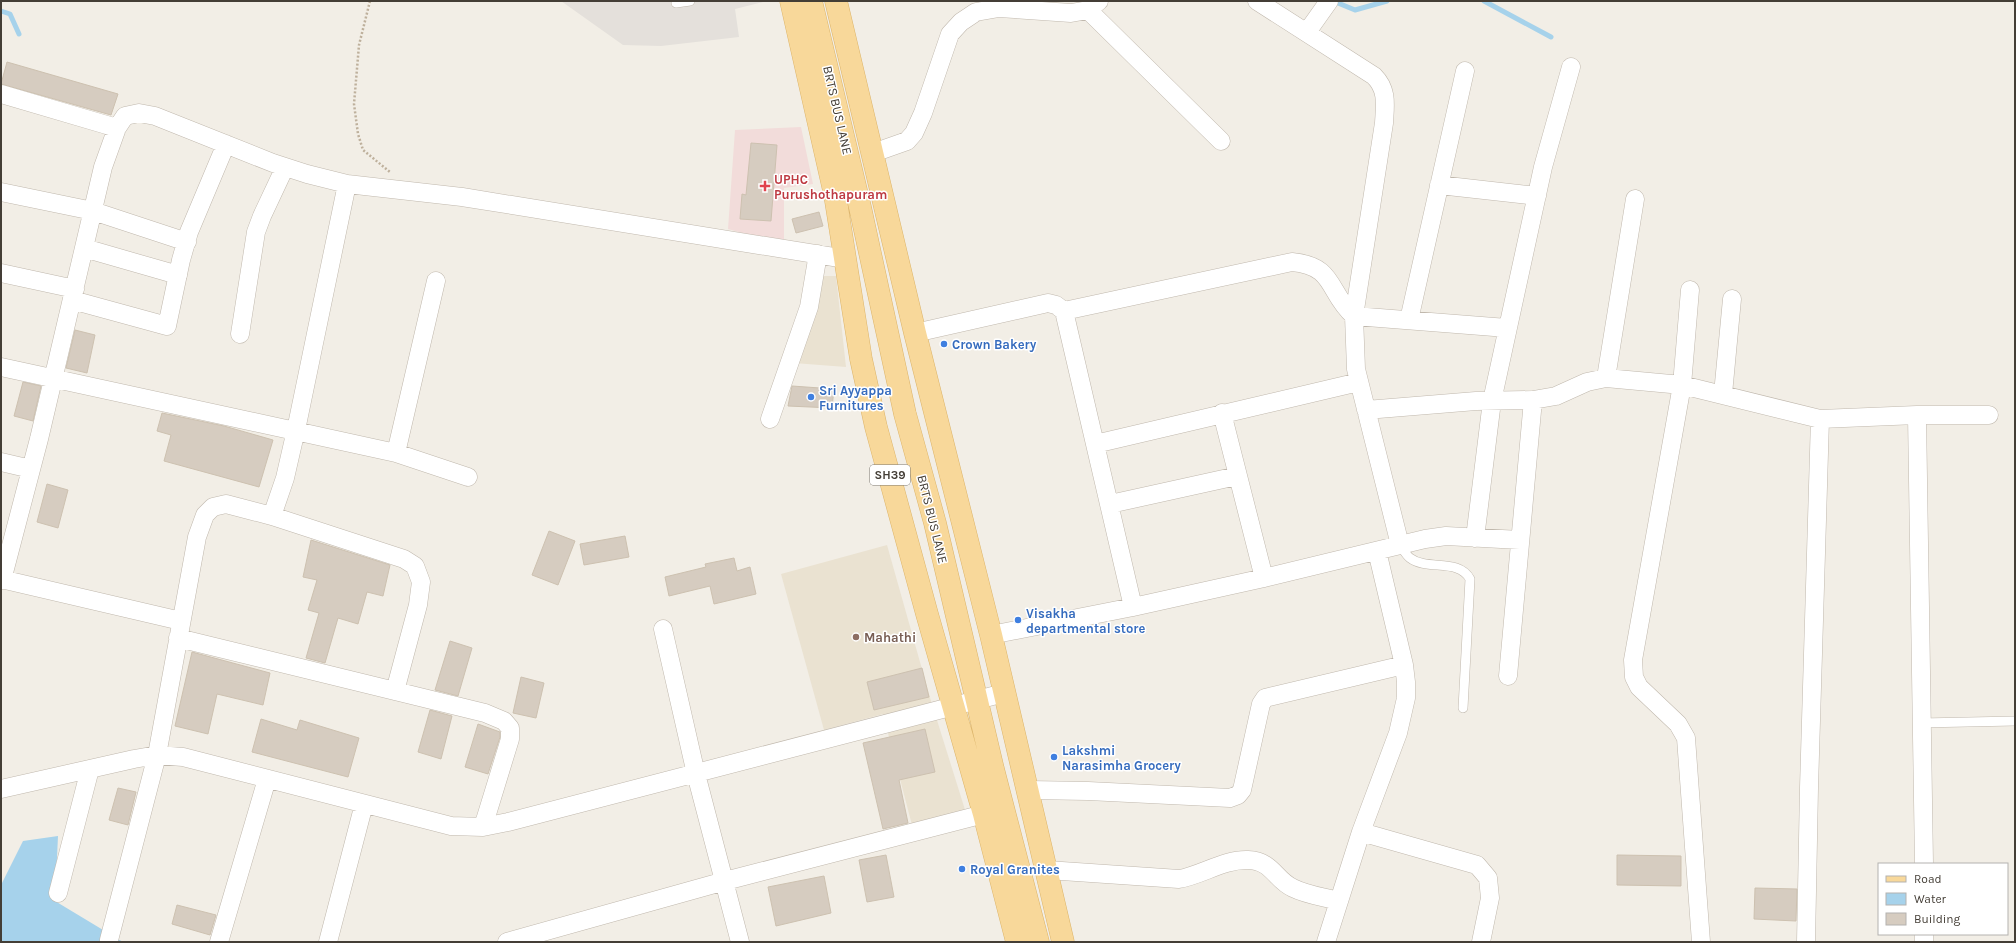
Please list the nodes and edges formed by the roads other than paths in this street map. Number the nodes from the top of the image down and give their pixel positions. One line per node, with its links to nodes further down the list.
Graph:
1 (690, 1): 6 (lane)
2 (791, 1): 28 (main road, SH39)
3 (812, 1): 78 (main road, BRTS BUS LANE)
4 (836, 1): 17 (main road)
5 (1257, 1): 10 (street)
6 (676, 2)
7 (1000, 4): 8 (street); 17 (street)
8 (1094, 5): 15 (street)
9 (1325, 7): 10 (street)
10 (1307, 32): 36 (street)
11 (1571, 67): 22 (street)
12 (1465, 71): 20 (street)
13 (1, 94): 14 (street)
14 (117, 128): 16 (street); 24 (street)
15 (1222, 141)
16 (226, 144): 18 (street); 25 (street)
17 (873, 153): 39 (main road)
18 (285, 167): 19 (street); 40 (street)
19 (347, 184): 27 (street); 55 (street)
20 (1439, 185): 22 (street); 37 (street)
21 (1, 192): 24 (street)
22 (1537, 196): 38 (street)
23 (1635, 199): 43 (street)
24 (93, 211): 25 (street); 26 (street)
25 (186, 242): 30 (street)
26 (84, 248): 30 (street); 33 (street)
27 (818, 254): 28 (street); 53 (street)
28 (846, 259): 79 (main road, SH39)
29 (1, 273): 33 (street)
30 (178, 275): 33 (street)
31 (436, 281): 57 (street)
32 (1690, 290): 45 (street)
33 (73, 295): 42 (street)
34 (1732, 299): 46 (street)
35 (1064, 311): 36 (street); 39 (street); 56 (street)
36 (1354, 316): 37 (street); 44 (street)
37 (1409, 320): 38 (street)
38 (1507, 328): 48 (street)
39 (915, 333): 73 (main road)
40 (240, 334)
41 (1, 367): 42 (street)
42 (54, 378): 55 (street); 59 (street)
43 (1606, 378): 45 (street); 47 (street)
44 (1359, 382): 49 (street); 50 (street)
45 (1682, 385): 46 (street); 108 (street)
46 (1723, 394): 54 (street)
47 (1533, 400): 48 (street); 65 (street)
48 (1492, 401): 49 (street); 64 (street)
49 (1366, 410): 66 (street)
50 (1222, 413): 56 (street); 60 (street)
51 (1917, 415): 52 (street); 54 (street); 82 (street)
52 (1989, 415)
53 (770, 419)
54 (1820, 419): 109 (street)
55 (296, 430): 57 (street); 63 (street)
56 (1095, 444): 62 (street)
57 (396, 453): 61 (street)
58 (1, 462): 59 (street)
59 (31, 469): 69 (street)
60 (1237, 476): 62 (street); 68 (street)
61 (468, 477)
62 (1110, 504): 70 (street)
63 (272, 516): 72 (street); 76 (street)
64 (1476, 538): 65 (street); 66 (street)
65 (1520, 540): 75 (street)
66 (1400, 545): 67 (street); 80 (lane)
67 (1377, 551): 68 (street); 74 (street)
68 (1264, 578): 70 (street)
69 (2, 580): 72 (street)
70 (1133, 607): 73 (street)
71 (664, 629): 85 (street)
72 (179, 630): 76 (street); 83 (street)
73 (991, 635): 77 (main road)
74 (1404, 665): 88 (street); 92 (street)
75 (1508, 676)
76 (395, 691): 91 (street)
77 (1004, 693): 78 (street); 88 (main road)
78 (977, 700): 79 (street); 104 (main road, BRTS BUS LANE)
79 (954, 704): 85 (street); 90 (main road, SH39)
80 (1463, 708)
81 (2015, 721): 82 (lane)
82 (1921, 722): 93 (street)
83 (157, 755): 84 (street); 86 (street); 98 (street)
84 (90, 769): 87 (street); 96 (street)
85 (696, 774): 91 (street); 95 (street)
86 (267, 779): 89 (street); 100 (street)
87 (1, 790)
88 (1029, 790): 94 (main road)
89 (364, 804): 91 (street); 99 (street)
90 (984, 814): 95 (street); 103 (main road, SH39)
91 (483, 826)
92 (1361, 832): 97 (street); 107 (street)
93 (1924, 863)
94 (1047, 870): 97 (street); 105 (main road)
95 (725, 882): 101 (street); 102 (street)
96 (58, 893)
97 (1338, 901): 106 (street)
98 (109, 940)
99 (334, 941)
100 (219, 942)
101 (507, 942)
102 (740, 942)
103 (1017, 942)
104 (1038, 942)
105 (1063, 942)
106 (1326, 942)
107 (1481, 942)
108 (1701, 942)
109 (1806, 942)

